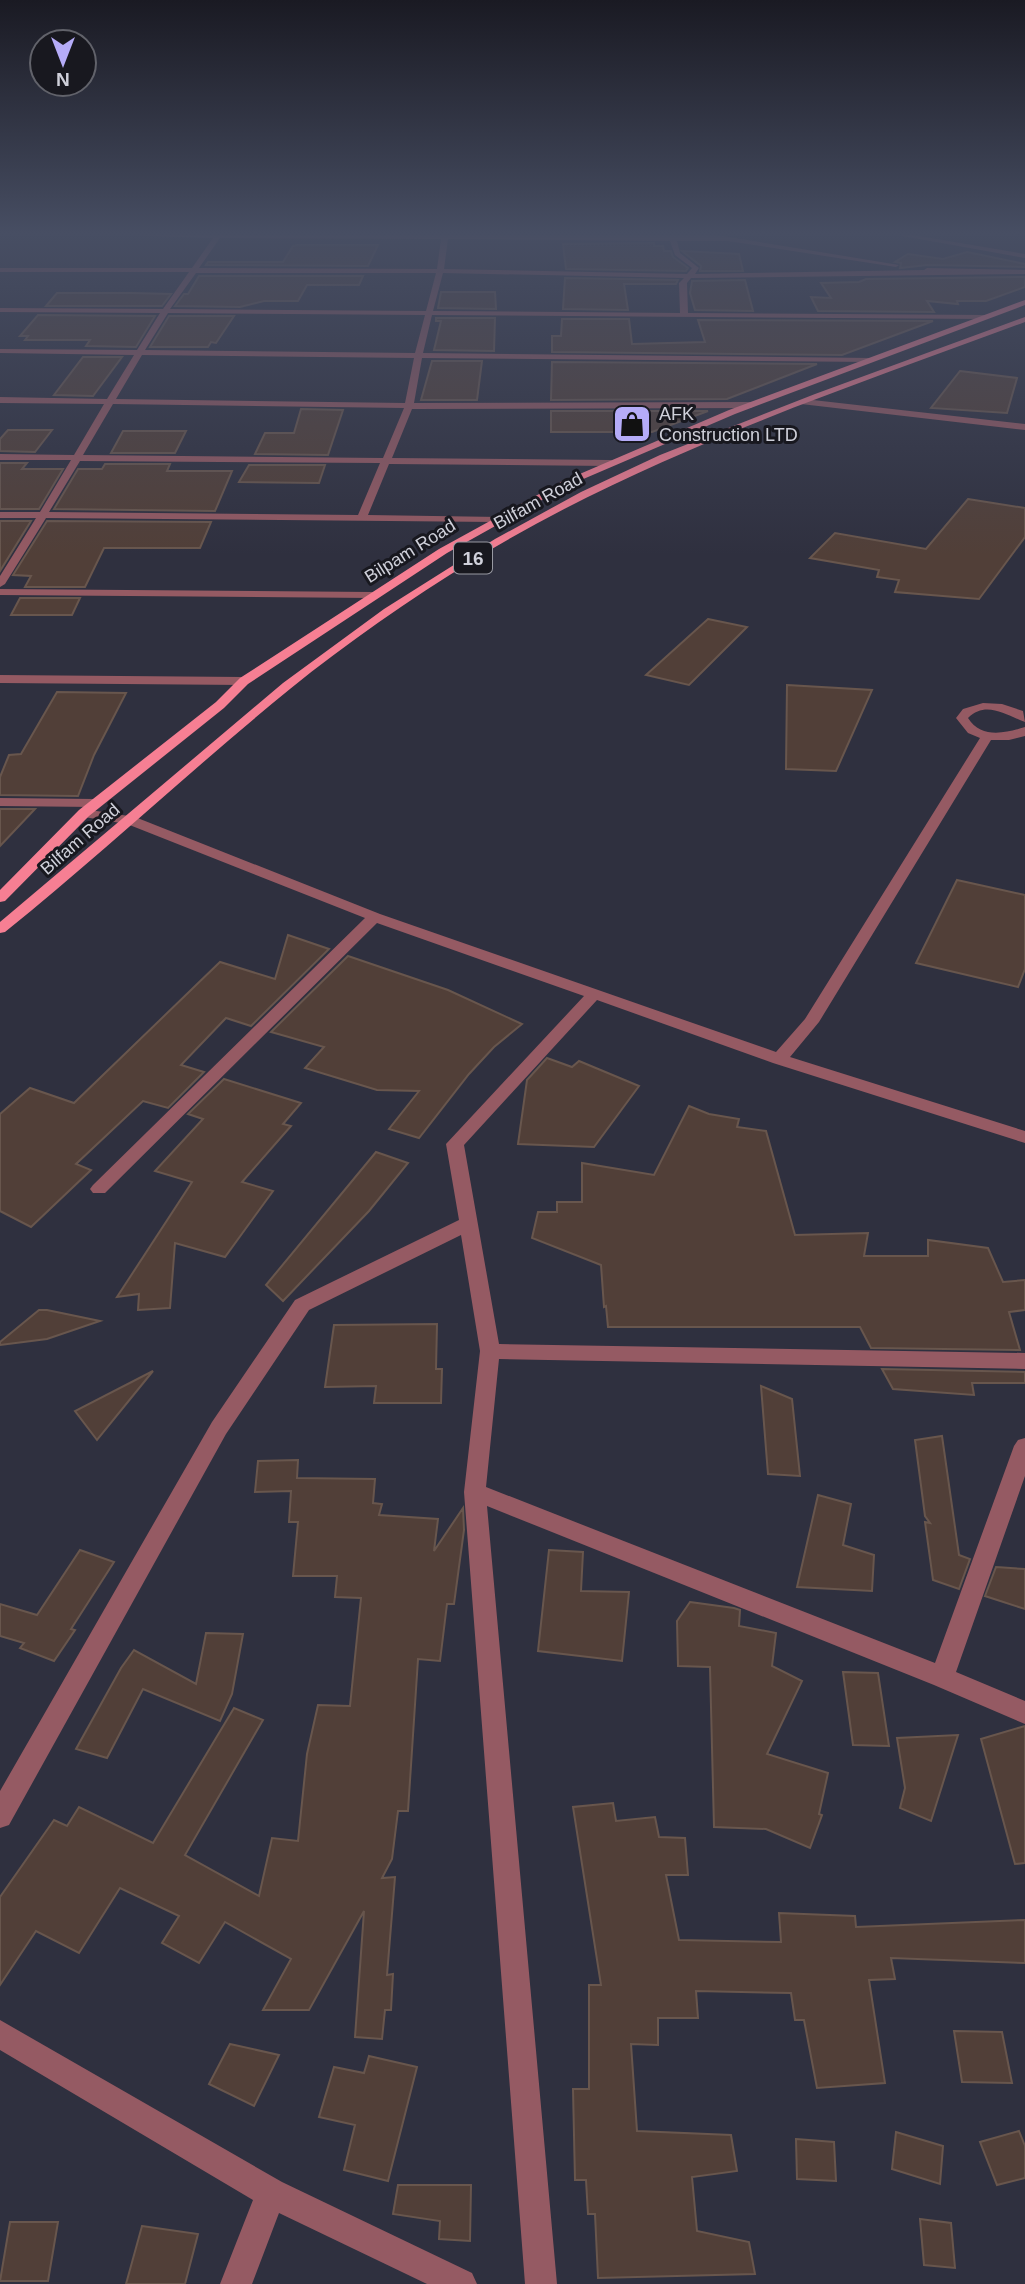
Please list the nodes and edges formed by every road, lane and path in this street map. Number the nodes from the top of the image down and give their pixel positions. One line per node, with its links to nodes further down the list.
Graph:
1 (147, 342): 6 (street)
2 (422, 342): 7 (street)
3 (920, 342): 8 (main road, Bilpam Road / 16)
4 (963, 342): 11 (main road, Bilfam Road / 16)
5 (0, 351): 6 (street)
6 (140, 353): 7 (street); 10 (street)
7 (418, 356): 8 (street); 13 (street)
8 (872, 360): 12 (main road, Bilpam Road / 16)
9 (0, 400): 10 (street)
10 (111, 401): 13 (street); 16 (street)
11 (804, 402): 14 (street); 33 (main road, Bilfam Road / 16)
12 (751, 405): 13 (street); 18 (main road, Bilpam Road / 16)
13 (409, 406): 17 (street)
14 (1025, 427)
15 (0, 457): 16 (street)
16 (76, 458): 17 (street); 20 (street)
17 (387, 462): 18 (street); 21 (street)
18 (611, 463): 22 (main road, Bilpam Road / 16)
19 (0, 515): 20 (street)
20 (45, 515): 21 (street); 23 (street)
21 (362, 518): 22 (street)
22 (496, 520): 25 (main road, Bilpam Road / 16)
23 (0, 584)
24 (0, 592): 25 (street)
25 (372, 595): 27 (main road, Bilpam Road / 16)
26 (1, 678): 27 (street)
27 (244, 681): 32 (main road, Bilpam Road / 16)
28 (1025, 718): 30 (street)
29 (1025, 731): 30 (street)
30 (988, 735): 38 (street)
31 (0, 802): 32 (street)
32 (90, 808): 33 (street); 34 (main road, Bilpam Road / 16)
33 (130, 820): 35 (street); 36 (main road, Bilfam Road / 16)
34 (0, 898)
35 (375, 917): 37 (street); 40 (street)
36 (0, 929)
37 (594, 994): 38 (street); 41 (street)
38 (779, 1059): 39 (street)
39 (1025, 1137)
40 (99, 1189)
41 (469, 1223): 42 (street); 48 (street)
42 (490, 1352): 43 (street); 45 (street)
43 (1025, 1361)
44 (1025, 1446): 46 (street)
45 (475, 1492): 46 (street); 53 (street)
46 (942, 1677): 47 (street)
47 (1025, 1713)
48 (0, 1816)
49 (0, 2034): 50 (street)
50 (271, 2193): 51 (street); 52 (street)
51 (236, 2284)
52 (461, 2284)
53 (541, 2284)

